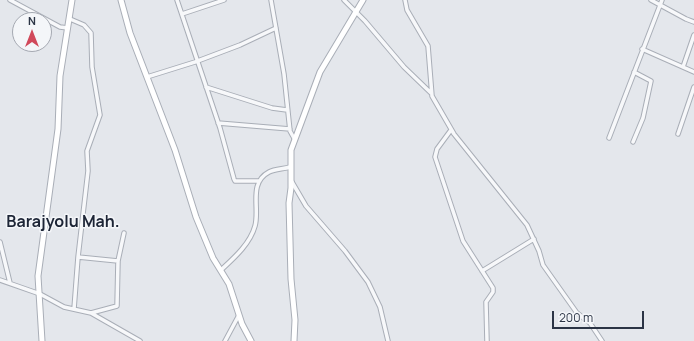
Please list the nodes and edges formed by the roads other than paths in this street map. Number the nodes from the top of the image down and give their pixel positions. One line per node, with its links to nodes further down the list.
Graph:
1 (10, 0): 17 (street)
2 (72, 0): 15 (street)
3 (121, 0): 25 (street)
4 (177, 0): 14 (street)
5 (224, 0): 14 (street)
6 (271, 0): 18 (street)
7 (344, 0): 13 (street)
8 (363, 0): 13 (street)
9 (405, 0): 28 (street)
10 (651, 0): 12 (street)
11 (662, 0): 12 (street)
12 (660, 6): 16 (street); 20 (street)
13 (356, 11): 28 (street); 35 (street)
14 (182, 14): 21 (street)
15 (70, 19): 17 (street); 43 (street)
16 (694, 22)
17 (69, 28): 49 (street)
18 (276, 28): 21 (street); 29 (street)
19 (694, 35): 22 (street)
20 (642, 49): 22 (street); 23 (street)
21 (197, 61): 25 (street); 26 (street)
22 (683, 67): 24 (street)
23 (634, 72): 34 (street); 36 (street)
24 (694, 72)
25 (146, 77): 45 (street)
26 (206, 87): 29 (street); 30 (street)
27 (694, 87): 33 (street)
28 (431, 93): 32 (street)
29 (287, 110): 31 (street)
30 (218, 123): 31 (street); 39 (street)
31 (290, 129): 35 (street)
32 (451, 130): 41 (street); 46 (street)
33 (678, 134)
34 (609, 138)
35 (295, 140): 37 (street)
36 (633, 142)
37 (290, 167): 38 (street); 39 (street)
38 (291, 181): 57 (street); 58 (street)
39 (259, 182): 45 (street)
40 (124, 233): 44 (street)
41 (534, 239): 46 (street); 60 (street)
42 (0, 242): 48 (street)
43 (78, 257): 44 (street); 50 (street)
44 (118, 261): 51 (street)
45 (221, 270): 52 (street)
46 (482, 271): 59 (street)
47 (0, 280): 48 (street)
48 (10, 283): 49 (street)
49 (40, 294): 50 (street); 53 (street)
50 (74, 309): 51 (street)
51 (91, 313): 54 (street)
52 (239, 315): 55 (street); 56 (street)
53 (42, 341)
54 (140, 341)
55 (225, 341)
56 (251, 341)
57 (294, 341)
58 (388, 341)
59 (487, 341)
60 (602, 341)

